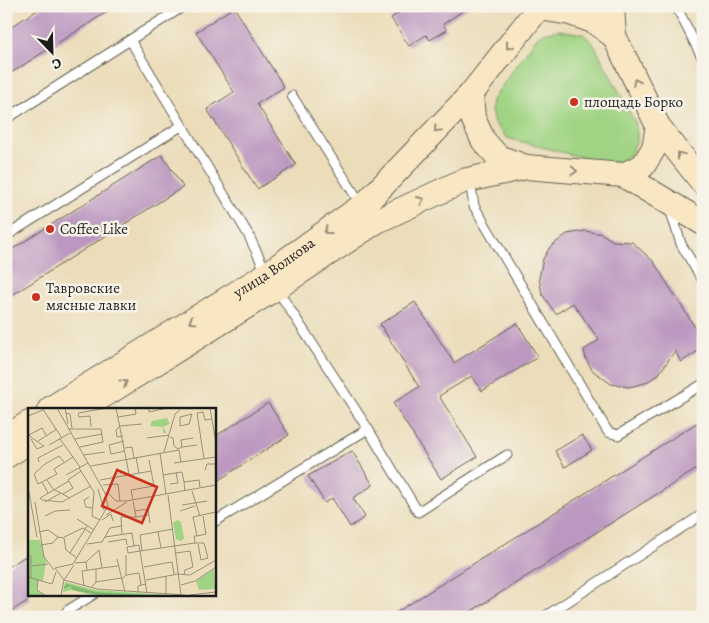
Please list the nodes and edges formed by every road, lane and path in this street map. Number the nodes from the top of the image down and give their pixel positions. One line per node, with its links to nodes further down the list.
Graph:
1 (184, 6): 6 (lane)
2 (612, 6): 5 (main road)
3 (676, 6): 7 (lane)
4 (540, 7): 5 (main road); 8 (main road, one-way to 8)
5 (614, 36): 12 (main road, one-way to 5)
6 (130, 40): 10 (lane); 11 (lane)
7 (703, 59)
8 (471, 94): 13 (main road); 18 (main road, улица Волкова, one-way to 18)
9 (292, 96): 18 (lane)
10 (6, 119)
11 (181, 126): 20 (lane); 21 (lane)
12 (658, 126): 14 (main road); 16 (main road, one-way to 12)
13 (526, 167): 14 (main road, one-way to 14); 15 (main road)
14 (623, 174): 17 (main road)
15 (470, 180): 18 (main road, one-way to 15); 23 (lane)
16 (703, 184)
17 (668, 202): 19 (main road); 22 (lane)
18 (370, 213): 21 (main road, улица Волкова)
19 (703, 223)
20 (6, 236)
21 (271, 281): 24 (main road, улица Волкова, one-way to 24); 25 (main road, улица Волкова, one-way to 21); 27 (lane)
22 (703, 281)
23 (703, 384)
24 (52, 408)
25 (83, 408)
26 (28, 424): 28 (main road)
27 (368, 430): 30 (lane); 33 (lane)
28 (6, 437)
29 (28, 443): 31 (main road)
30 (507, 455)
31 (6, 456)
32 (703, 514): 36 (lane)
33 (215, 521)
34 (91, 596): 35 (lane)
35 (63, 617)
36 (544, 617)

